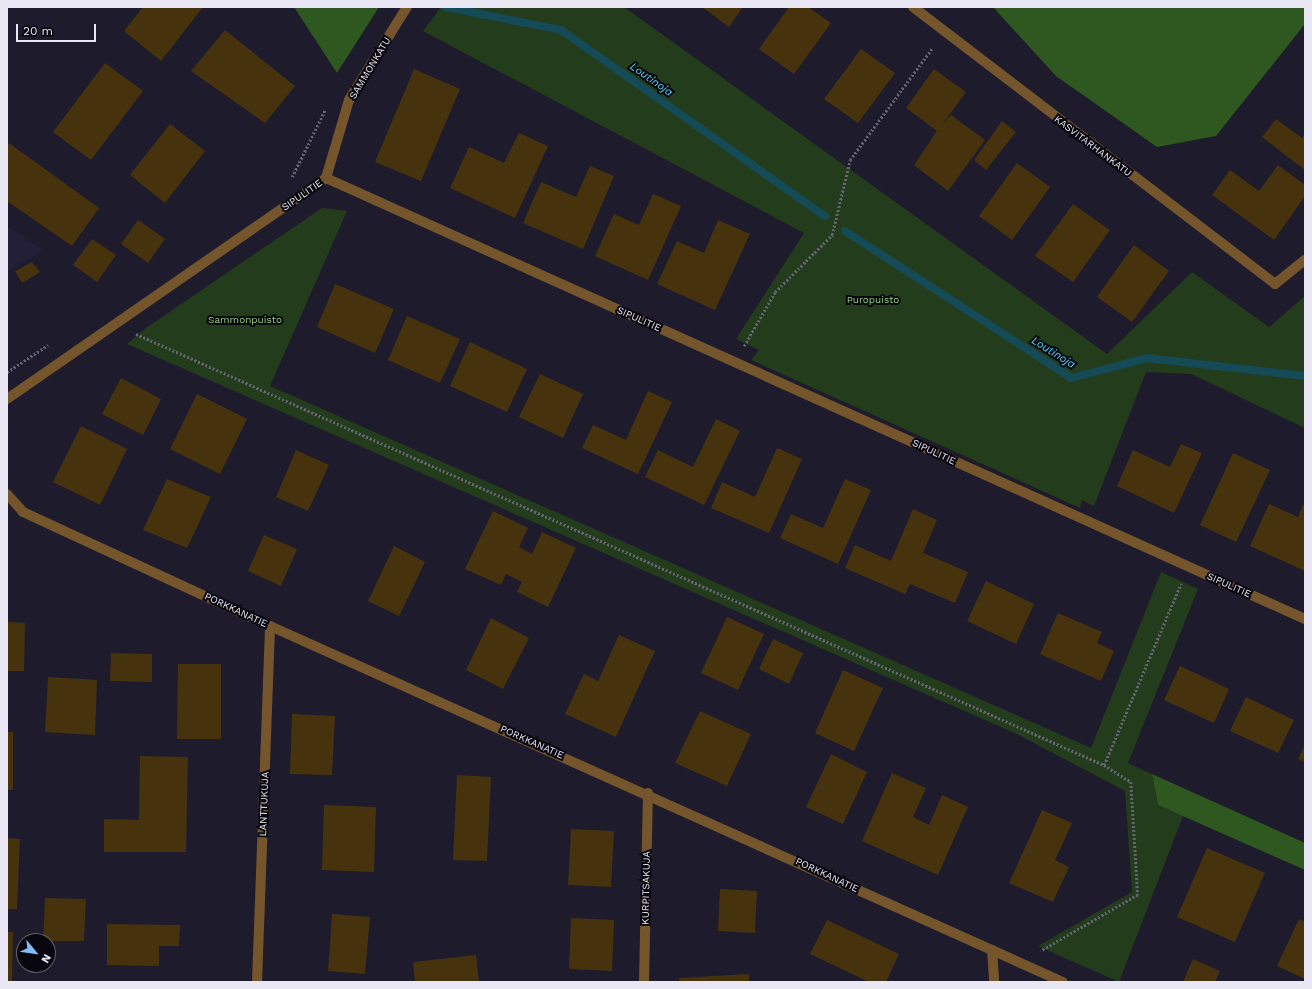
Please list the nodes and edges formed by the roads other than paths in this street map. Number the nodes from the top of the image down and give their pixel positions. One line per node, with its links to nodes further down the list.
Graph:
1 (407, 7): 3 (street, SAMMONKATU)
2 (912, 7): 4 (street, KASVITARHANKATU)
3 (326, 178): 5 (street, SIPULITIE); 7 (street, SIPULITIE)
4 (1305, 260)
5 (7, 399)
6 (7, 494): 8 (street, PORKKANATIE)
7 (1305, 619)
8 (270, 626): 9 (street, PORKKANATIE); 11 (street, LANTTUKUJA)
9 (648, 793): 10 (street, PORKKANATIE); 12 (street, KURPITSAKUJA)
10 (992, 950): 13 (street); 14 (street, PORKKANATIE)
11 (257, 982)
12 (644, 982)
13 (994, 982)
14 (1063, 982)

